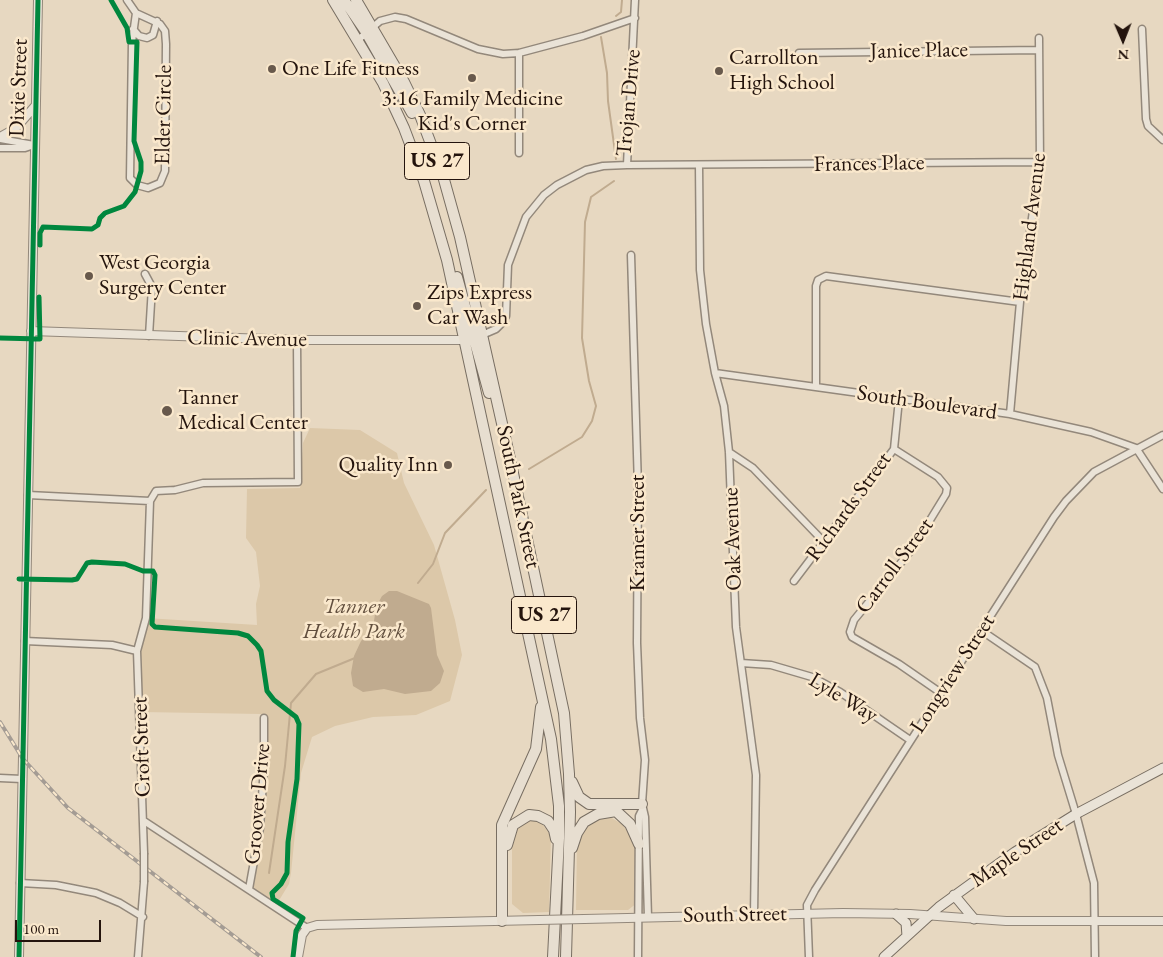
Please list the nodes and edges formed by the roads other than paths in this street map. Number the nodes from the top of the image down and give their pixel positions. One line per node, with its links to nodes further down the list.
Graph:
1 (38, 0): 18 (street, Dixie Street)
2 (127, 0): 7 (street)
3 (333, 0): 14 (main road, US 27)
4 (344, 0): 11 (main road)
5 (356, 0): 11 (main road, US 27)
6 (635, 0): 8 (street, Trojan Drive)
7 (136, 13): 9 (street); 10 (street, Elder Circle)
8 (635, 18): 16 (street); 25 (street, Trojan Drive)
9 (157, 21): 10 (street); 10 (street, Elder Circle)
10 (133, 29)
11 (370, 29): 14 (street); 16 (street); 32 (main road, US 27)
12 (1142, 29): 20 (street)
13 (1039, 38): 15 (street, Highland Avenue)
14 (358, 40): 32 (main road, US 27)
15 (1039, 50): 17 (street, Janice Place); 24 (street, Highland Avenue)
16 (519, 53): 23 (street)
17 (799, 53)
18 (35, 106): 19 (street); 21 (street, Dixie Street)
19 (0, 138): 21 (street)
20 (1163, 140)
21 (34, 145): 22 (street); 30 (street, Dixie Street)
22 (0, 148)
23 (519, 153)
24 (1040, 162): 26 (street, Frances Place); 29 (street, Highland Avenue)
25 (627, 165): 26 (street, Frances Place); 32 (street, Trojan Drive)
26 (699, 165): 34 (street, Oak Avenue)
27 (631, 255): 61 (street, Kramer Street)
28 (145, 274): 31 (street)
29 (1020, 302): 35 (street); 37 (street, Highland Avenue)
30 (31, 331): 31 (street, Clinic Avenue); 43 (street, Dixie Street)
31 (149, 336): 33 (street, Clinic Avenue)
32 (473, 338): 33 (street, Clinic Avenue); 46 (main road, South Park Street / US 27); 47 (main road, South Park Street / US 27)
33 (297, 340): 44 (street)
34 (714, 373): 35 (street, South Boulevard); 41 (street, Oak Avenue)
35 (816, 387): 36 (street, South Boulevard)
36 (899, 399): 37 (street, South Boulevard); 40 (street, Richards Street)
37 (1010, 414): 39 (street, South Boulevard)
38 (1163, 435): 39 (street, Longview Street)
39 (1136, 448): 42 (street); 49 (street, Longview Street)
40 (894, 449): 45 (street, Richards Street); 54 (street, Carroll Street)
41 (729, 452): 45 (street); 52 (street, Oak Avenue)
42 (1163, 489)
43 (28, 495): 44 (street); 50 (street, Dixie Street)
44 (150, 501): 51 (street, Croft Street)
45 (824, 542): 48 (street, Richards Street)
46 (530, 550): 47 (main road); 58 (main road, South Park Street / US 27)
47 (511, 555): 53 (main road, South Park Street / US 27)
48 (794, 581)
49 (982, 631): 54 (street, Longview Street); 63 (street)
50 (25, 641): 51 (street); 60 (street, Dixie Street)
51 (137, 651): 64 (street, Croft Street)
52 (741, 663): 56 (street, Lyle Way); 71 (street, Oak Avenue)
53 (542, 689): 66 (main road, South Park Street / US 27); 79 (main road)
54 (942, 693): 56 (street, Longview Street)
55 (264, 718): 69 (street, Groover Drive)
56 (910, 740): 72 (street, Longview Street)
57 (1163, 768): 63 (main road, Maple Street)
58 (569, 774): 61 (main road); 67 (main road, South Park Street / US 27)
59 (0, 778): 60 (street)
60 (22, 779): 68 (street, Dixie Street)
61 (642, 807): 62 (main road); 65 (street, Kramer Street); 77 (street, Kramer Street)
62 (616, 811): 65 (main road); 67 (main road)
63 (1076, 814): 70 (main road, Maple Street); 80 (street)
64 (144, 821): 69 (street); 75 (street, Croft Street, bridge)
65 (639, 844): 76 (street, Kramer Street)
66 (559, 854): 79 (main road); 87 (main road, South Park Street / US 27)
67 (569, 861): 88 (main road, South Park Street / US 27)
68 (20, 883): 75 (street); 84 (street, Dixie Street)
69 (249, 889): 82 (street)
70 (954, 895): 74 (main road, Maple Street); 78 (main road)
71 (754, 914): 72 (street, South Street); 77 (street, South Street)
72 (808, 914): 73 (street, South Street); 90 (street, Longview Street)
73 (896, 914): 74 (street, South Street); 83 (main road)
74 (930, 916): 78 (street, South Street); 83 (main road, Maple Street)
75 (142, 917): 85 (street, Croft Street)
76 (639, 917): 77 (street, South Street); 79 (street, South Street, bridge); 89 (street, Kramer Street)
77 (648, 917)
78 (974, 919): 80 (street, South Street)
79 (505, 921): 82 (street, South Street)
80 (1096, 921): 81 (street, South Street); 92 (street)
81 (1163, 921)
82 (307, 928): 86 (street)
83 (907, 936): 91 (main road, Maple Street)
84 (19, 957)
85 (138, 957)
86 (298, 957)
87 (553, 957)
88 (566, 957)
89 (638, 957)
90 (809, 957)
91 (884, 957)
92 (1095, 957)

